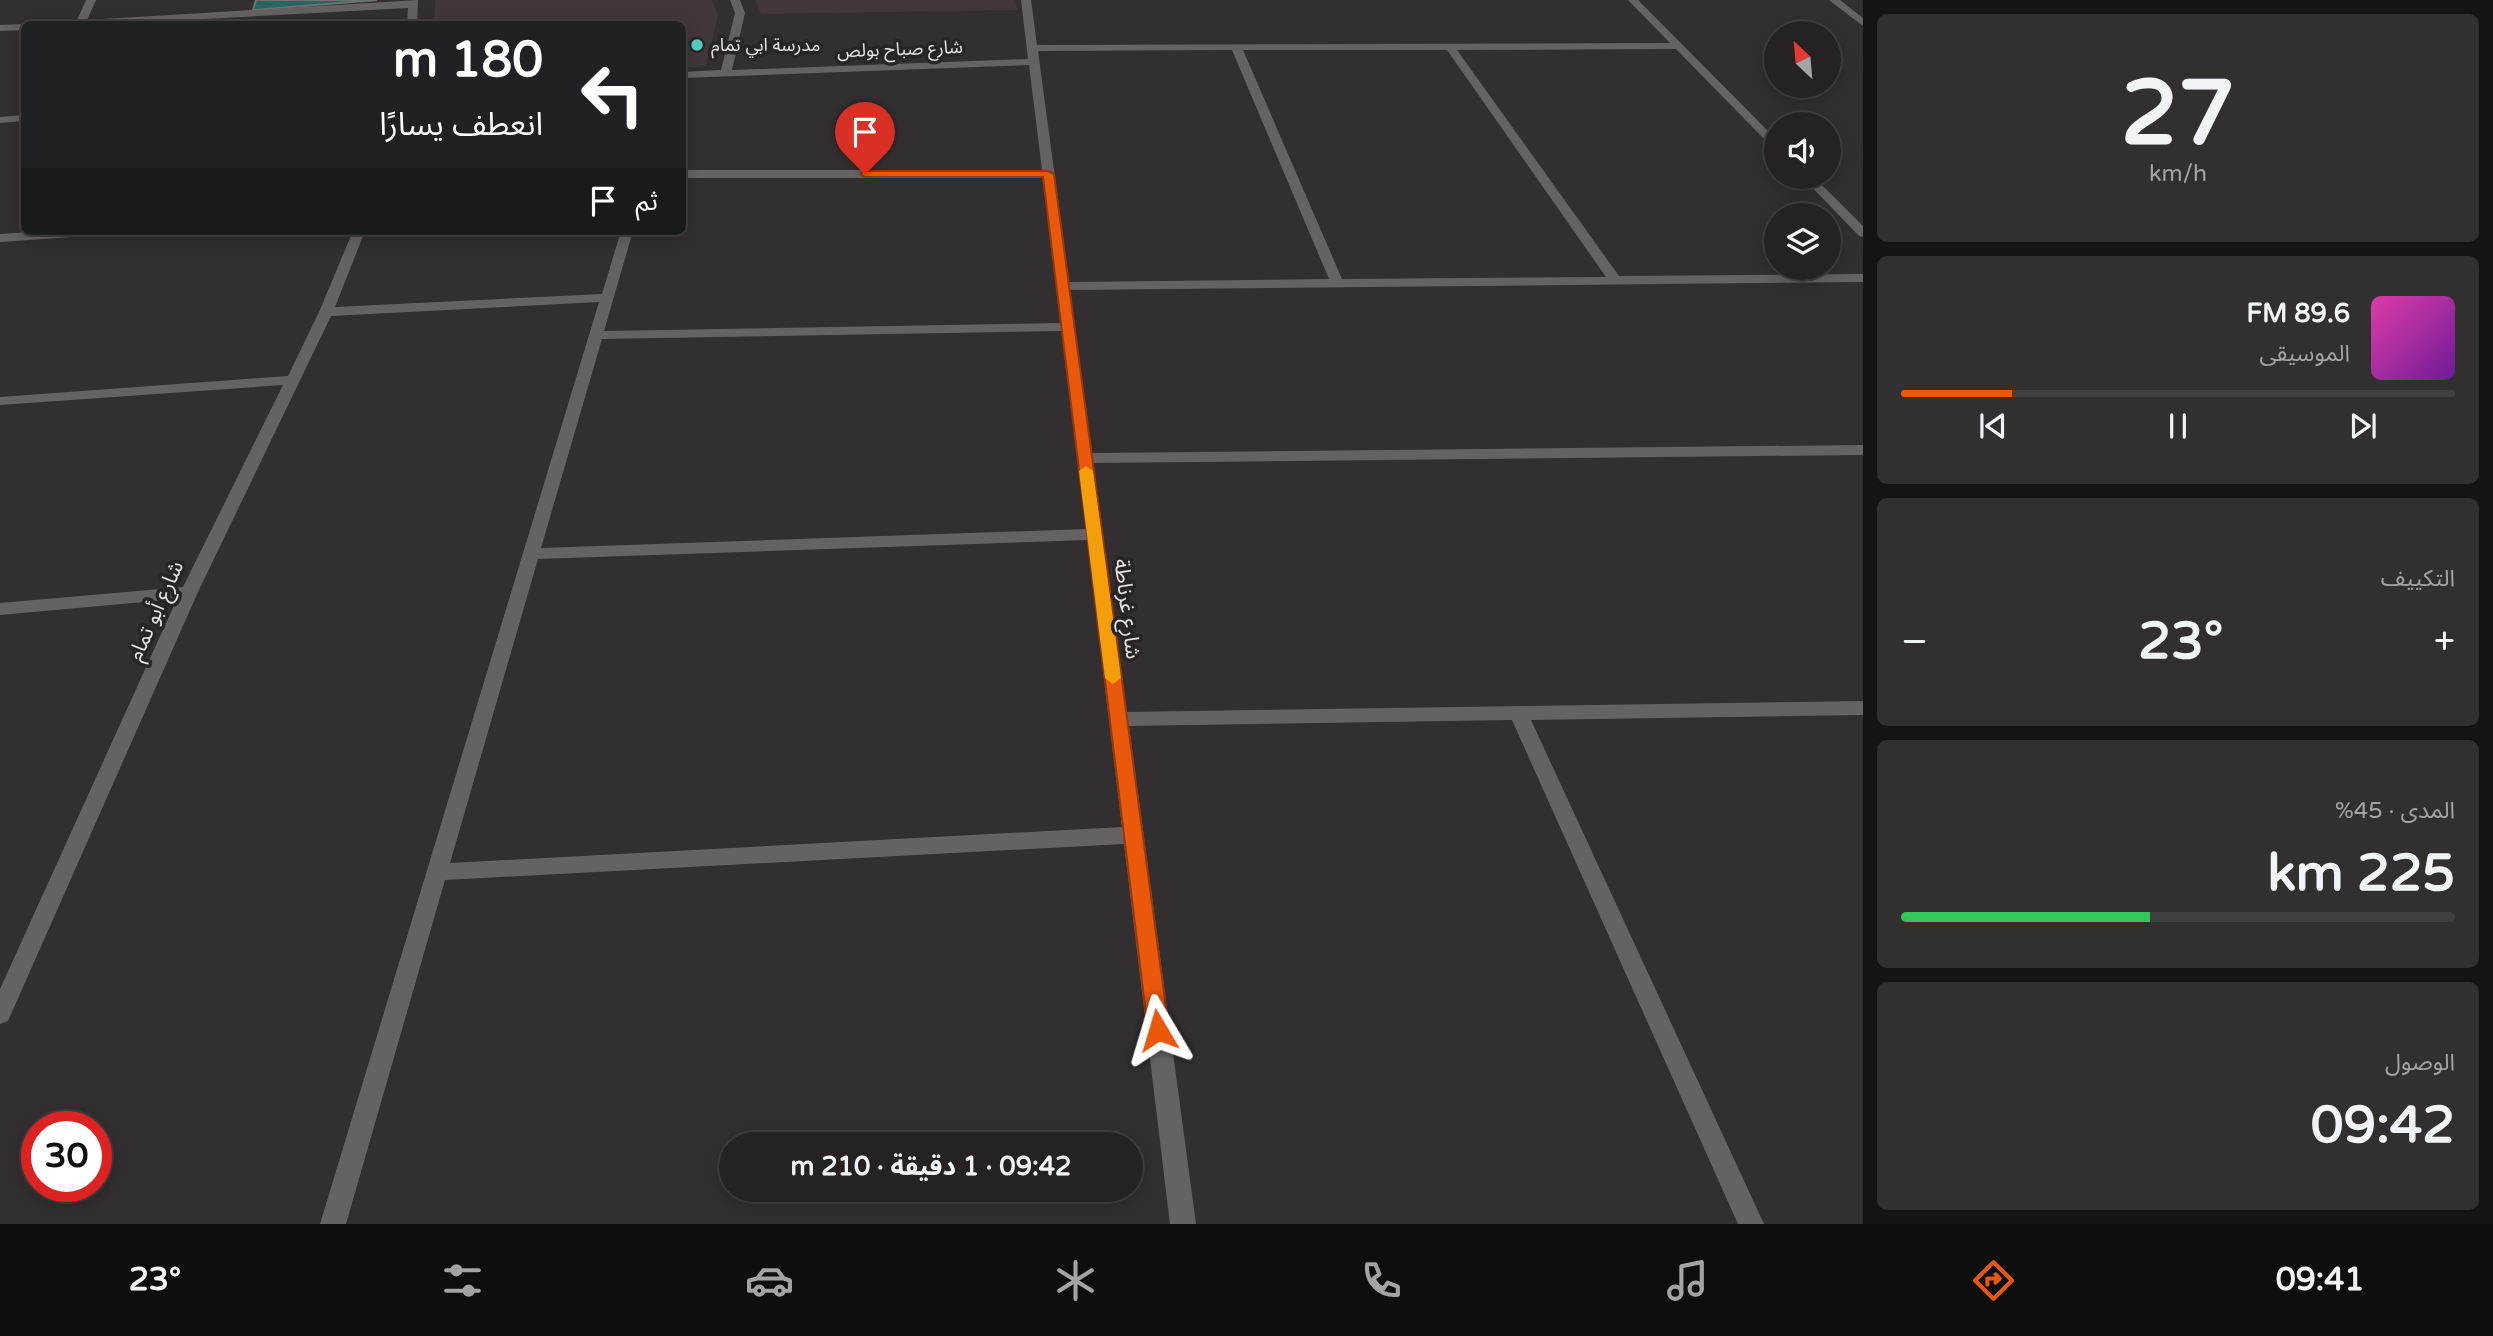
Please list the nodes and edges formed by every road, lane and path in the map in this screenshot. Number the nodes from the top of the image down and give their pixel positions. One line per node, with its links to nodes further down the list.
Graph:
1 (91, 0): 7 (street)
2 (735, 0): 17 (street)
3 (1026, 0): 16 (street, شارع غرناطة)
4 (1633, 0): 13 (street)
5 (1834, 0): 10 (street)
6 (413, 3): 8 (street); 9 (street)
7 (81, 21)
8 (128, 21)
9 (412, 21)
10 (1863, 23)
11 (21, 27): 12 (street)
12 (0, 28)
13 (1678, 46): 15 (street, شارع صباح بولص); 21 (street)
14 (1236, 47): 15 (street, شارع صباح بولص); 16 (street, شارع صباح بولص); 32 (street)
15 (1450, 47): 31 (street)
16 (1033, 55): 17 (street, شارع صباح بولص); 23 (street, شارع غرناطة)
17 (726, 72): 18 (street, شارع صباح بولص)
18 (686, 75)
19 (21, 118): 20 (street)
20 (0, 120)
21 (1764, 133)
22 (686, 174): 23 (street)
23 (1048, 174): 33 (street, شارع غرناطة)
24 (1820, 189): 25 (street)
25 (1863, 233)
26 (43, 235): 29 (street)
27 (357, 235): 35 (street, شارع أبو تمام)
28 (626, 235): 34 (street)
29 (0, 238)
30 (1863, 278): 31 (street)
31 (1616, 281): 32 (street)
32 (1337, 284): 33 (street)
33 (1063, 286): 36 (street, شارع غرناطة)
34 (607, 298): 35 (street); 37 (street)
35 (326, 312): 38 (street, شارع أبو تمام)
36 (1068, 327): 37 (street); 41 (street, شارع غرناطة)
37 (596, 335): 43 (street)
38 (290, 380): 39 (street); 44 (street, شارع أبو تمام)
39 (0, 401)
40 (1863, 450): 41 (street)
41 (1085, 458): 42 (street, شارع غرناطة)
42 (1095, 534): 43 (street); 48 (street, شارع غرناطة)
43 (531, 554): 50 (street)
44 (189, 592): 45 (street); 51 (street, شارع أبو تمام)
45 (0, 609)
46 (1863, 708): 47 (street)
47 (1518, 712): 48 (street); 54 (street)
48 (1118, 719): 49 (street, شارع غرناطة)
49 (1133, 835): 50 (street); 53 (street, شارع غرناطة)
50 (437, 872): 52 (street)
51 (0, 1014)
52 (333, 1224)
53 (1184, 1224)
54 (1751, 1224)

